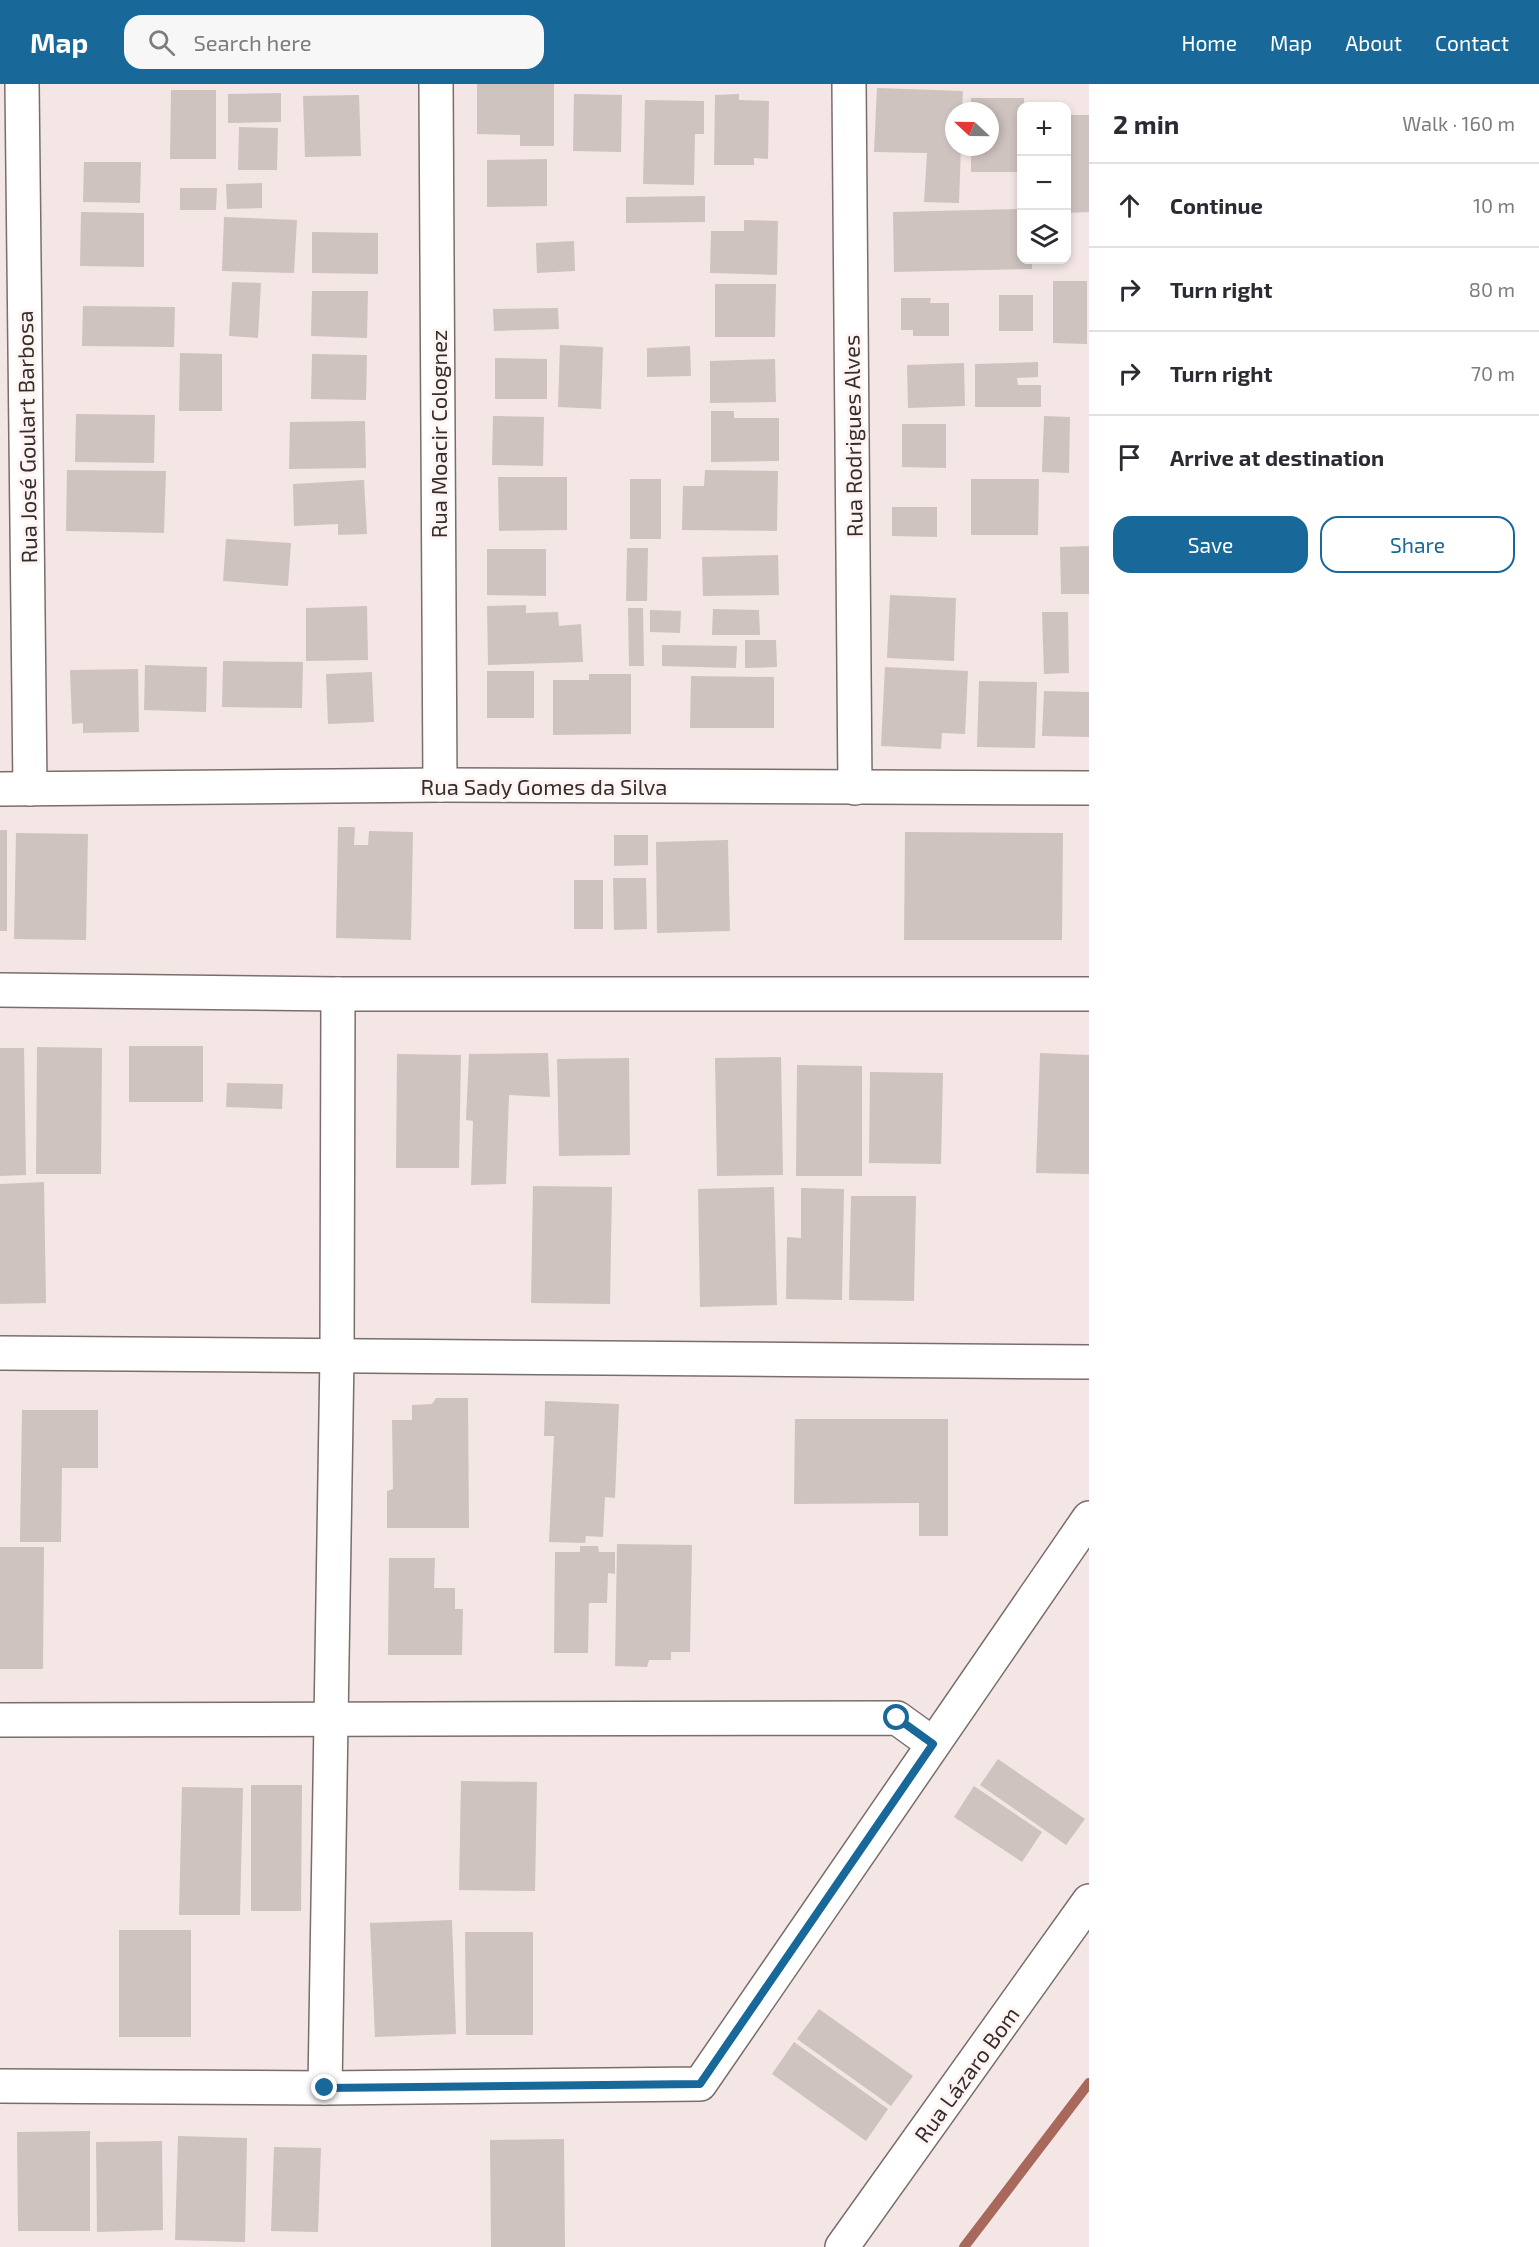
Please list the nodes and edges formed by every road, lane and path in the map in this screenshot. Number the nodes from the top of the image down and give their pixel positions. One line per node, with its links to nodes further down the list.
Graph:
1 (22, 84): 7 (street, Rua José Goulart Barbosa)
2 (436, 84): 4 (street, Rua Moacir Colognez)
3 (849, 84): 5 (street, Rua Rodrigues Alves)
4 (440, 785): 5 (street, Rua Sady Gomes da Silva); 7 (street, Rua Sady Gomes da Silva)
5 (855, 788): 6 (street, Rua Sady Gomes da Silva)
6 (1089, 788)
7 (15, 789)
8 (0, 990): 9 (street)
9 (338, 994): 10 (street); 12 (street)
10 (1089, 994)
11 (0, 1353): 12 (street)
12 (337, 1355): 13 (street); 16 (street)
13 (1089, 1362)
14 (1089, 1518): 17 (street)
15 (0, 1720): 16 (street)
16 (332, 1720): 17 (street); 20 (street)
17 (933, 1744): 20 (street)
18 (1089, 1901): 21 (street, Rua Lázaro Bom)
19 (0, 2086): 20 (street)
20 (325, 2088)
21 (842, 2247)

